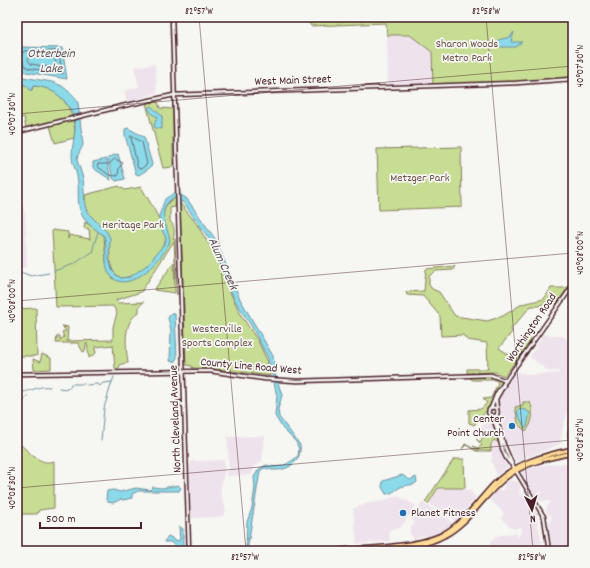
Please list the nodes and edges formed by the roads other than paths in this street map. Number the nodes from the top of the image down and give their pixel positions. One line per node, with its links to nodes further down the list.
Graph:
1 (172, 17): 3 (main road, North Cleveland Avenue)
2 (573, 79): 3 (main road, West Main Street)
3 (174, 95): 4 (main road, West Main Street); 6 (main road, North Cleveland Avenue)
4 (17, 132)
5 (573, 285): 8 (main road, Worthington Road)
6 (183, 371): 7 (main road, County Line Road West); 8 (main road, County Line Road West); 9 (main road, North Cleveland Avenue)
7 (17, 374)
8 (506, 381): 11 (main road, Worthington Road); 12 (main road, Worthington Road)
9 (184, 399): 10 (main road, North Cleveland Avenue); 10 (main road)
10 (184, 406): 21 (main road, North Cleveland Avenue)
11 (491, 408): 12 (main road); 14 (main road)
12 (497, 410): 13 (main road, Worthington Road)
13 (497, 414): 14 (main road); 17 (main road, Worthington Road)
14 (491, 416): 16 (main road)
15 (573, 419): 18 (highway)
16 (494, 420): 17 (main road); 20 (main road)
17 (500, 427): 20 (main road, Worthington Road)
18 (572, 452): 19 (highway); 20 (main road)
19 (573, 461)
20 (514, 468): 22 (main road); 23 (main road); 24 (main road)
21 (189, 551)
22 (329, 551)
23 (367, 551)
24 (549, 551)

